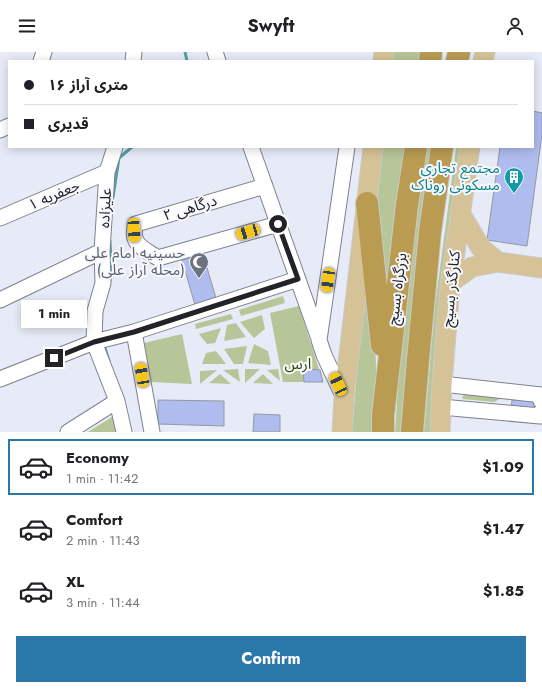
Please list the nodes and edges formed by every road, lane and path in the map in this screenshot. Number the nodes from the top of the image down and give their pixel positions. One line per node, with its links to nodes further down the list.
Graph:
1 (115, 148): 8 (street, علیزاده)
2 (251, 148): 9 (street)
3 (347, 148): 21 (street)
4 (372, 148): 10 (main road)
5 (416, 148): 25 (highway, بزرگراه بسیج)
6 (470, 148): 11 (main road, کنارگذر بسیج)
7 (442, 153): 34 (highway, بزرگراه بسیج)
8 (107, 172): 12 (street, جعفریه ۱); 14 (street, علیزاده)
9 (265, 186): 13 (street); 13 (street, درگاهی ۲)
10 (367, 203): 25 (highway); 26 (main road)
11 (460, 213): 15 (main road); 18 (main road, کنارگذر بسیج)
12 (0, 218)
13 (278, 224): 17 (street)
14 (102, 251): 19 (street); 22 (street, علیزاده)
15 (498, 262): 16 (main road); 18 (main road)
16 (542, 268)
17 (298, 279): 20 (street); 21 (street)
18 (451, 282): 24 (main road, کنارگذر بسیج)
19 (0, 300)
20 (134, 332): 22 (street); 31 (street)
21 (319, 340): 26 (street)
22 (94, 342): 23 (street); 27 (street, علیزاده)
23 (0, 379)
24 (442, 384): 28 (main road, کنارگذر بسیج); 28 (street)
25 (386, 386): 33 (highway, بزرگراه بسیج)
26 (344, 398): 32 (main road)
27 (117, 401): 29 (street); 30 (street, علیزاده)
28 (441, 407): 35 (main road, کنارگذر بسیج)
29 (68, 432)
30 (124, 432)
31 (152, 432)
32 (342, 432)
33 (383, 432)
34 (412, 432)
35 (440, 432)

